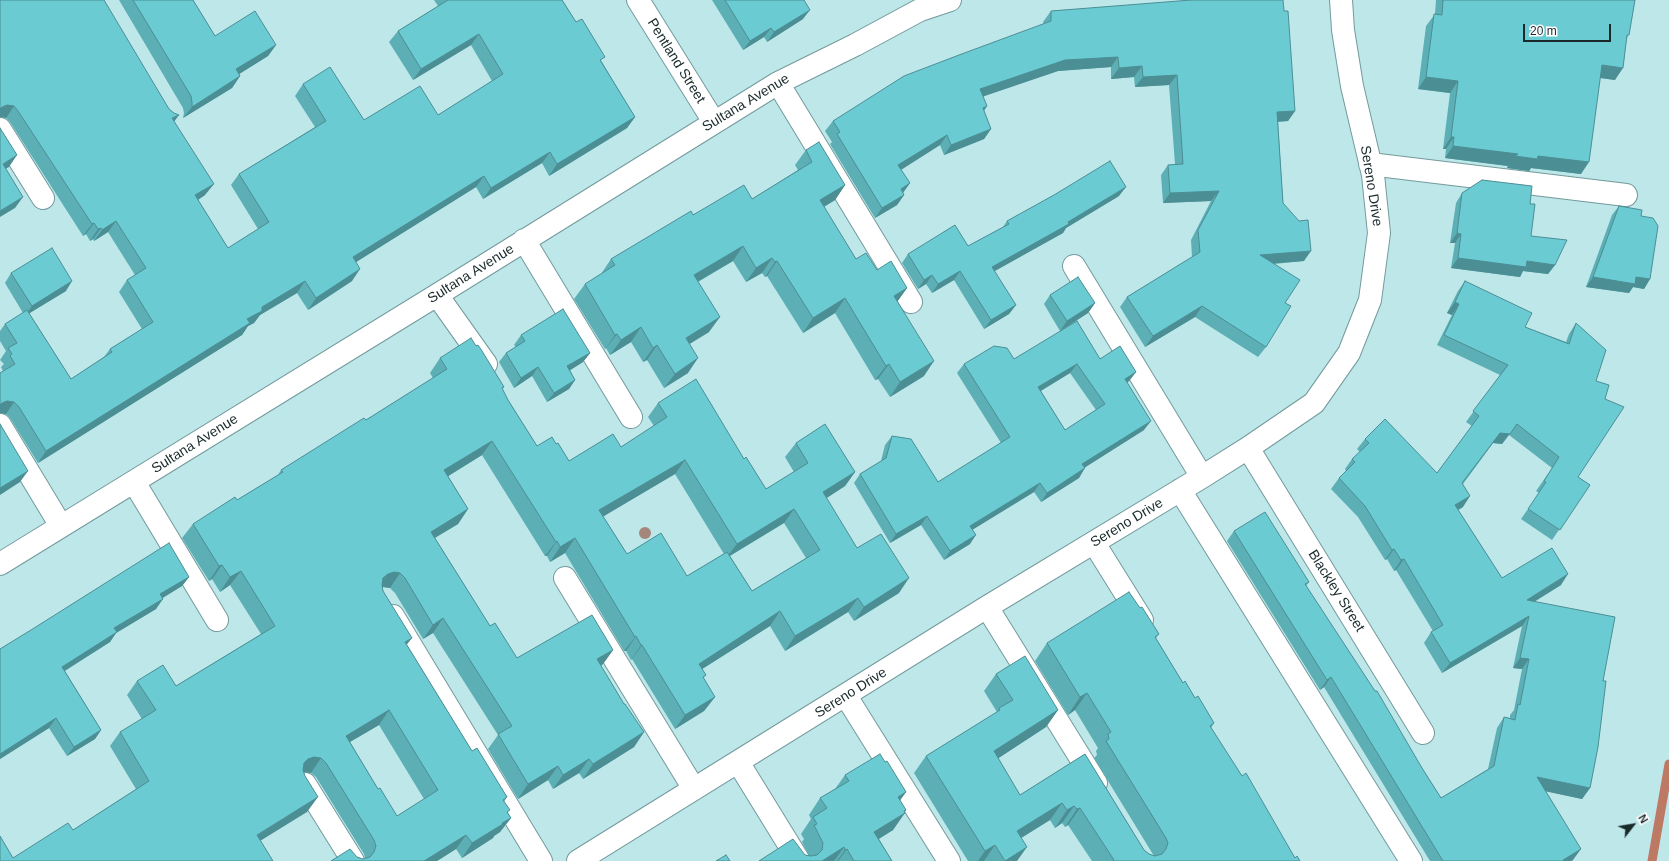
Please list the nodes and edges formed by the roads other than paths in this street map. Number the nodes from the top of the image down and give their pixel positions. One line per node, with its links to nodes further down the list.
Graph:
1 (638, 0): 5 (street, Pentland Street)
2 (950, 0): 4 (street, Sultana Avenue)
3 (1341, 0): 7 (street, Sereno Drive)
4 (778, 82): 5 (street, Sultana Avenue); 13 (street)
5 (714, 122): 10 (street, Sultana Avenue)
6 (0, 129): 9 (street)
7 (1370, 164): 8 (street); 17 (street, Sereno Drive)
8 (1626, 195)
9 (43, 198)
10 (524, 240): 12 (street, Sultana Avenue); 15 (street)
11 (1074, 266): 18 (street)
12 (437, 295): 14 (street); 19 (street, Sultana Avenue)
13 (911, 302)
14 (497, 383)
15 (631, 417)
16 (0, 425): 21 (street)
17 (1248, 448): 18 (street, Sereno Drive); 30 (street, Blackley Street)
18 (1202, 477): 20 (street, Sereno Drive)
19 (134, 482): 21 (street, Sultana Avenue); 27 (street)
20 (1180, 490): 22 (street, Sereno Drive); 40 (street)
21 (61, 526): 23 (street, Sultana Avenue)
22 (1094, 542): 26 (street, Sereno Drive); 28 (street)
23 (0, 564)
24 (565, 578): 33 (street)
25 (384, 599): 36 (street)
26 (987, 607): 29 (street, Sereno Drive); 34 (street)
27 (217, 620)
28 (1153, 637)
29 (846, 696): 31 (street, Sereno Drive); 39 (street)
30 (1424, 733)
31 (738, 762): 33 (street, Sereno Drive); 38 (street)
32 (305, 784): 35 (street)
33 (694, 789): 37 (street, Sereno Drive)
34 (1106, 801)
35 (353, 861)
36 (541, 861)
37 (578, 861)
38 (799, 861)
39 (950, 861)
40 (1411, 861)

